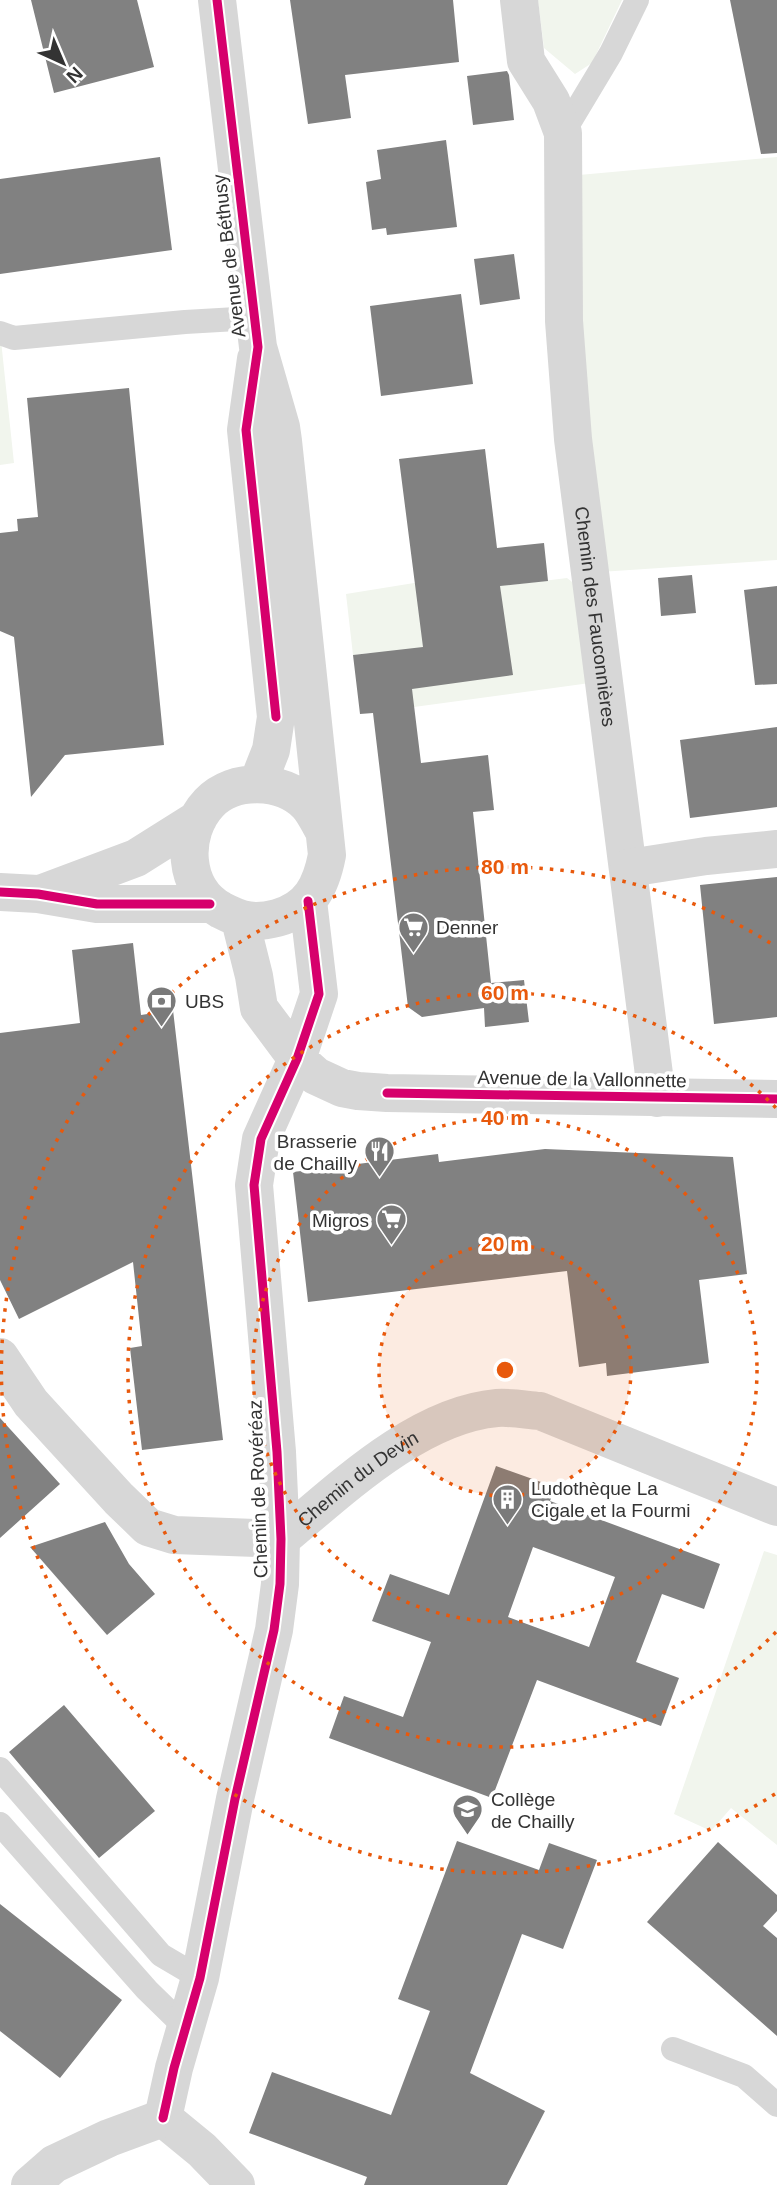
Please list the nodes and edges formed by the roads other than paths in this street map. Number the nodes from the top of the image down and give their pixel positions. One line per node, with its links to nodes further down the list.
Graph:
1 (217, 0): 6 (street, Avenue de Béthusy)
2 (519, 0): 4 (street, Chemin des Fauconnières)
3 (637, 0): 4 (lane)
4 (563, 133): 11 (street, Chemin des Fauconnières)
5 (0, 332): 6 (lane, Avenue de Béthusy)
6 (256, 333): 7 (street, Avenue de Béthusy); 9 (street, Avenue de Béthusy)
7 (258, 783): 8 (street); 9 (street)
8 (198, 819): 13 (street); 15 (street)
9 (324, 831): 14 (street, Avenue de Béthusy)
10 (777, 849): 11 (street)
11 (629, 868): 17 (street, Chemin des Fauconnières)
12 (0, 892): 13 (street)
13 (38, 894): 15 (street)
14 (308, 901): 15 (street); 16 (street, Chemin de Rovéréaz)
15 (225, 912): 16 (street)
16 (297, 1059): 17 (street, Avenue de la Vallonnette); 21 (street, Chemin de Rovéréaz)
17 (657, 1098): 18 (street, Avenue de la Vallonnette)
18 (777, 1100)
19 (0, 1357): 21 (street, Chemin du Devin)
20 (777, 1507): 21 (street, Chemin du Devin)
21 (281, 1539): 24 (street, Chemin de Rovéréaz)
22 (0, 1769): 24 (lane)
23 (0, 1824): 25 (lane)
24 (200, 1978): 25 (street, Chemin de Rovéréaz)
25 (186, 2028): 28 (street, Chemin de Rovéréaz)
26 (673, 2049): 27 (lane)
27 (777, 2105)
28 (163, 2118): 29 (street); 30 (street)
29 (30, 2185)
30 (236, 2185)

